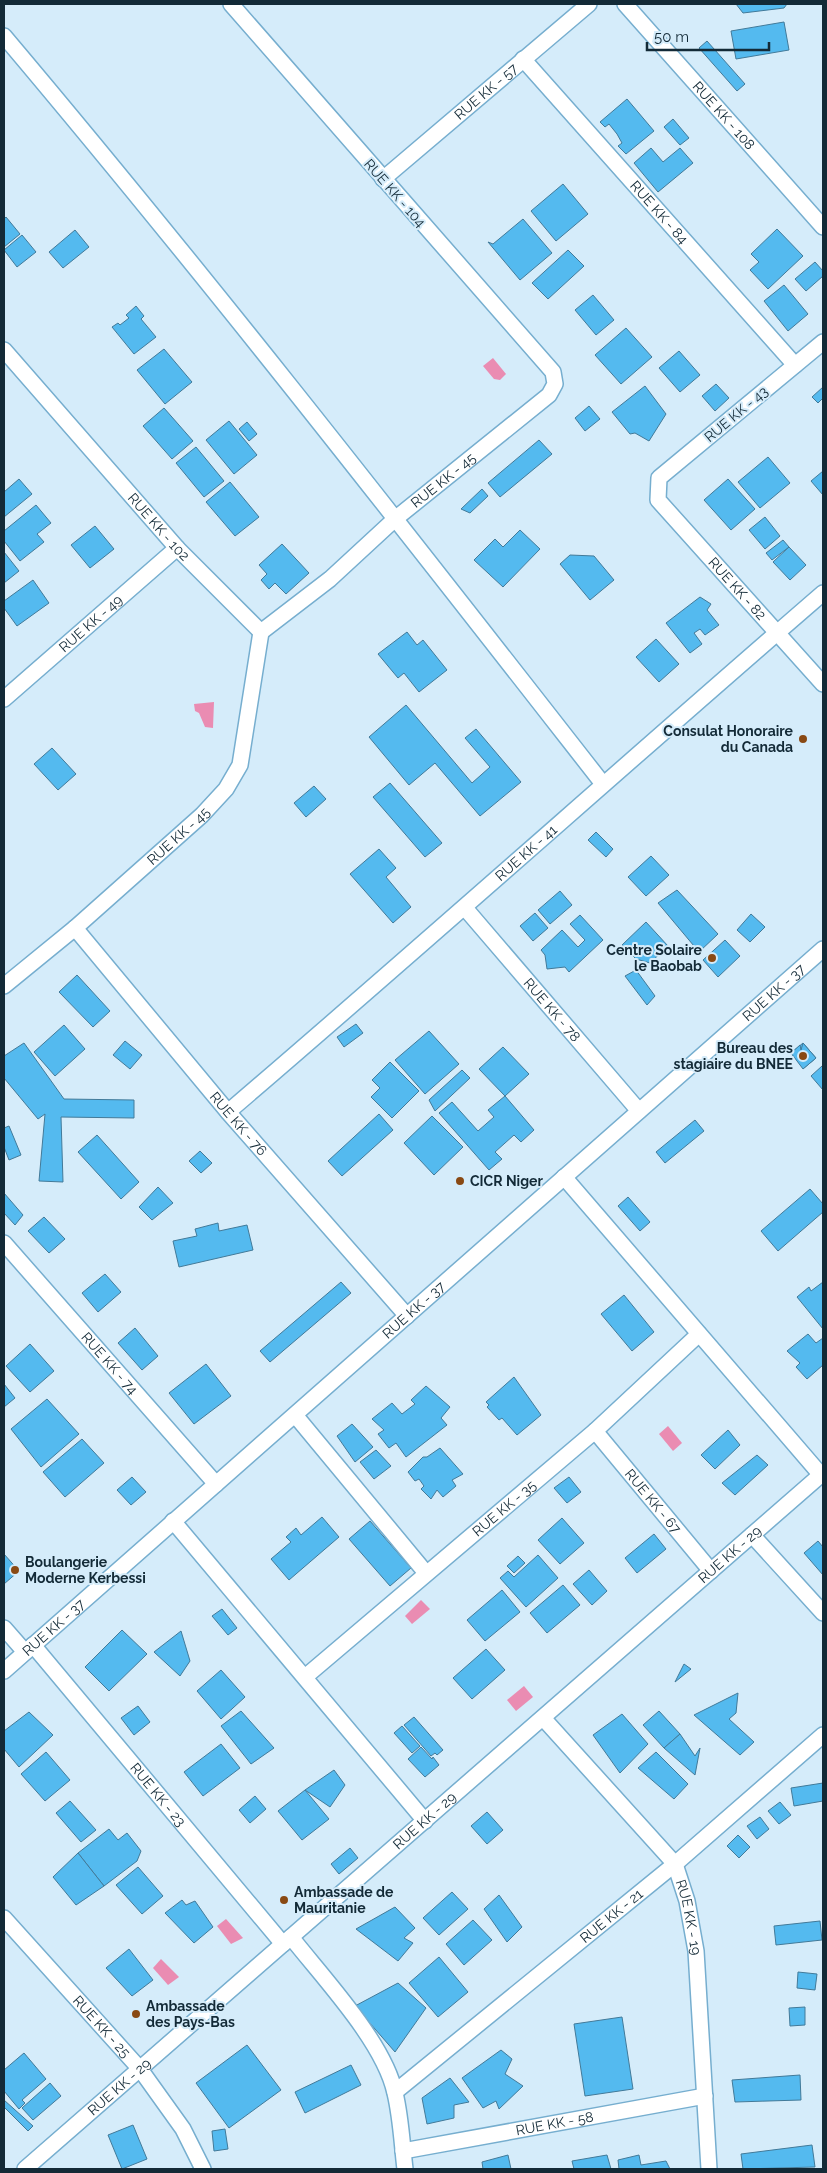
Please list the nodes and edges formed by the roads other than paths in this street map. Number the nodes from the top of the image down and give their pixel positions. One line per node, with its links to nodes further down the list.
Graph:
1 (231, 4): 6 (street, RUE KK - 104)
2 (589, 4): 5 (street, RUE KK - 57)
3 (625, 4): 7 (street, RUE KK - 108)
4 (4, 36): 13 (street)
5 (523, 59): 6 (street, RUE KK - 57); 10 (street, RUE KK - 84)
6 (383, 179): 11 (street, RUE KK - 104)
7 (823, 227)
8 (823, 342): 10 (street, RUE KK - 43)
9 (4, 350): 14 (street, RUE KK - 102)
10 (795, 365): 12 (street, RUE KK - 43)
11 (555, 384): 13 (street, RUE KK - 45)
12 (657, 490): 17 (street, RUE KK - 82)
13 (395, 519): 16 (street, RUE KK - 45); 20 (street)
14 (176, 548): 16 (street, RUE KK - 102); 19 (street, RUE KK - 49)
15 (823, 593): 17 (street, RUE KK - 41)
16 (261, 632): 22 (street, RUE KK - 45)
17 (778, 632): 18 (street, RUE KK - 82); 20 (street, RUE KK - 41)
18 (823, 684)
19 (4, 699)
20 (603, 784): 21 (street, RUE KK - 41)
21 (465, 908): 25 (street, RUE KK - 78); 26 (street, RUE KK - 41)
22 (75, 928): 24 (street, RUE KK - 45); 26 (street, RUE KK - 76)
23 (823, 949): 25 (street, RUE KK - 37)
24 (4, 986)
25 (639, 1111): 27 (street, RUE KK - 37)
26 (228, 1112): 29 (street, RUE KK - 76)
27 (564, 1177): 29 (street, RUE KK - 37); 30 (street)
28 (4, 1243): 34 (street, RUE KK - 74)
29 (407, 1316): 31 (street, RUE KK - 37)
30 (699, 1334): 32 (street, RUE KK - 35); 33 (street)
31 (295, 1415): 34 (street, RUE KK - 37); 38 (street)
32 (595, 1431): 37 (street, RUE KK - 67); 38 (street, RUE KK - 35)
33 (822, 1474): 36 (street, RUE KK - 29)
34 (216, 1484): 35 (street, RUE KK - 37)
35 (173, 1522): 41 (street, RUE KK - 37); 43 (street)
36 (752, 1535): 37 (street, RUE KK - 29); 39 (street)
37 (711, 1571): 44 (street, RUE KK - 29)
38 (426, 1573): 43 (street, RUE KK - 35)
39 (823, 1613)
40 (4, 1628): 41 (street, RUE KK - 23)
41 (29, 1648): 42 (street, RUE KK - 37); 50 (street, RUE KK - 23)
42 (4, 1670)
43 (304, 1677): 46 (street)
44 (543, 1718): 46 (street, RUE KK - 29); 47 (street, RUE KK - 19)
45 (823, 1735): 47 (street, RUE KK - 21)
46 (425, 1821): 50 (street, RUE KK - 29)
47 (675, 1864): 52 (street, RUE KK - 21); 53 (street, RUE KK - 19)
48 (4, 1918): 49 (street, RUE KK - 25)
49 (9, 1935): 51 (street, RUE KK - 25)
50 (287, 1941): 51 (street, RUE KK - 29); 52 (street, RUE KK - 23)
51 (140, 2069): 55 (street, RUE KK - 29); 56 (street, RUE KK - 25)
52 (395, 2092): 54 (street, RUE KK - 23)
53 (705, 2096): 54 (street, RUE KK - 58); 58 (street, RUE KK - 19)
54 (403, 2151): 57 (street, RUE KK - 23)
55 (25, 2169)
56 (202, 2169)
57 (405, 2169)
58 (709, 2169)

